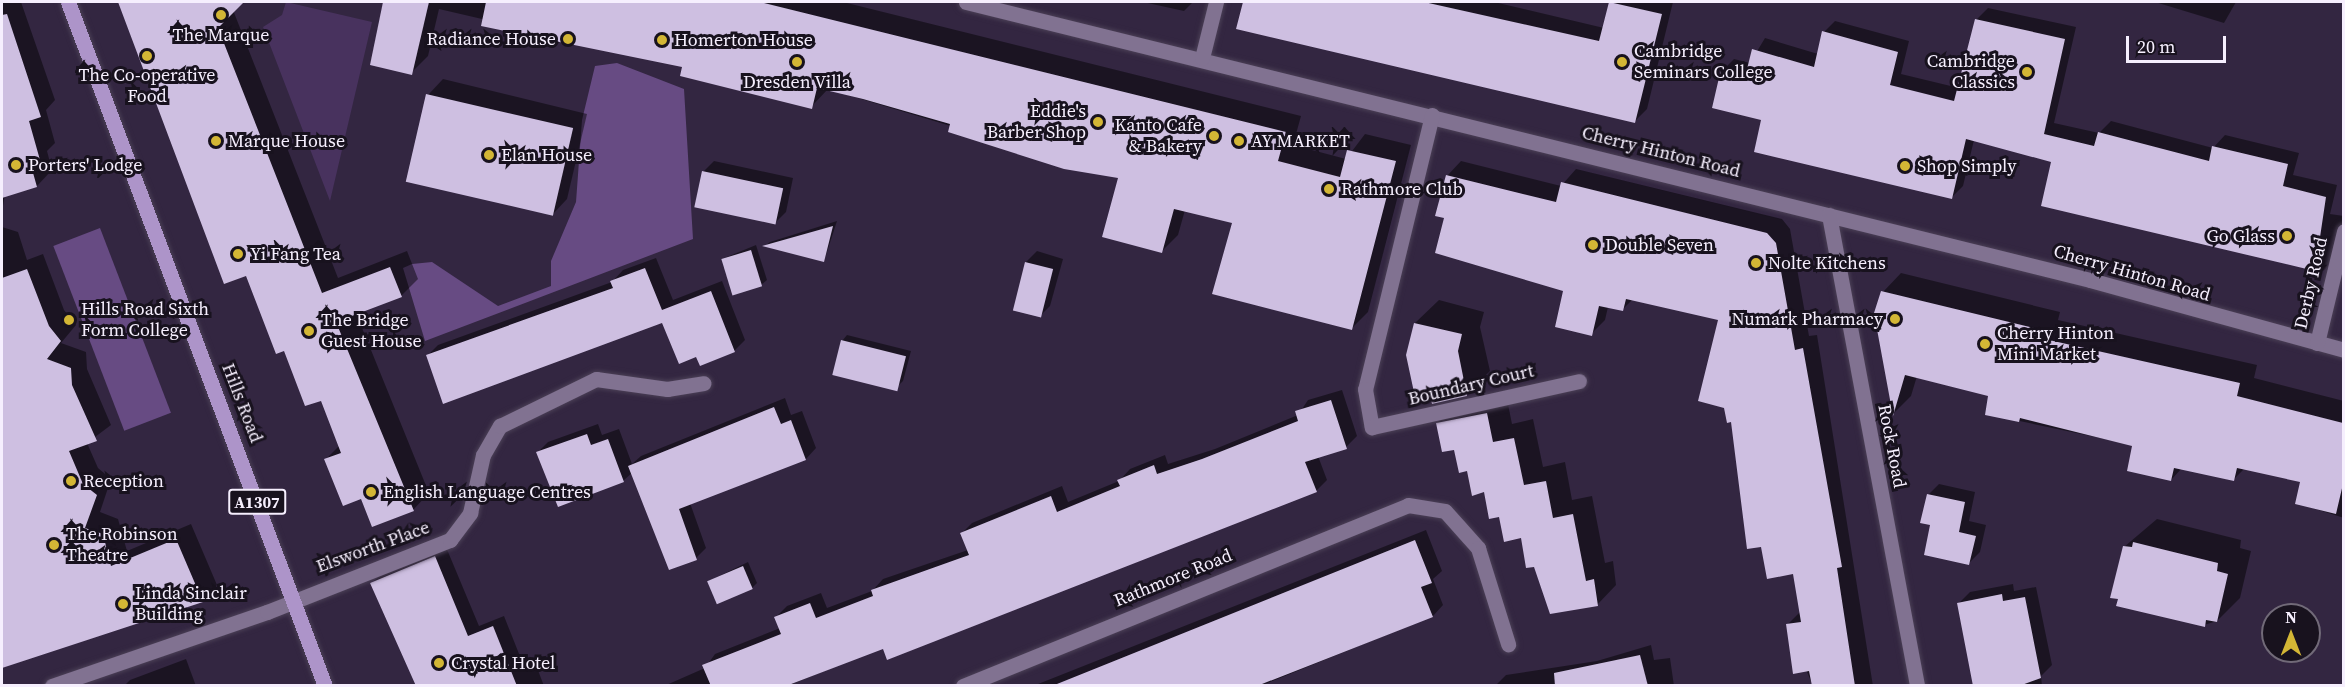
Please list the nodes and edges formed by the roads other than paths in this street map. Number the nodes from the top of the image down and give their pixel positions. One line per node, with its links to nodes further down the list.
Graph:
1 (68, 2): 12 (main road, Hills Road / A1307)
2 (966, 2): 4 (street, Cherry Hinton Road)
3 (1216, 2): 4 (street)
4 (1202, 58): 5 (street, Cherry Hinton Road)
5 (1432, 115): 6 (street, Cherry Hinton Road); 10 (street, Boundary Court)
6 (1829, 214): 8 (street, Cherry Hinton Road); 17 (street, Rock Road)
7 (2343, 231): 8 (street, Derby Road)
8 (2317, 343): 9 (street, Cherry Hinton Road)
9 (2343, 350)
10 (1579, 381)
11 (704, 383): 12 (street, Elsworth Place)
12 (292, 600): 14 (street, Elsworth Place); 15 (main road, Hills Road / A1307)
13 (1508, 644): 16 (street, Rathmore Road)
14 (52, 686)
15 (325, 686)
16 (963, 686)
17 (1917, 686)

